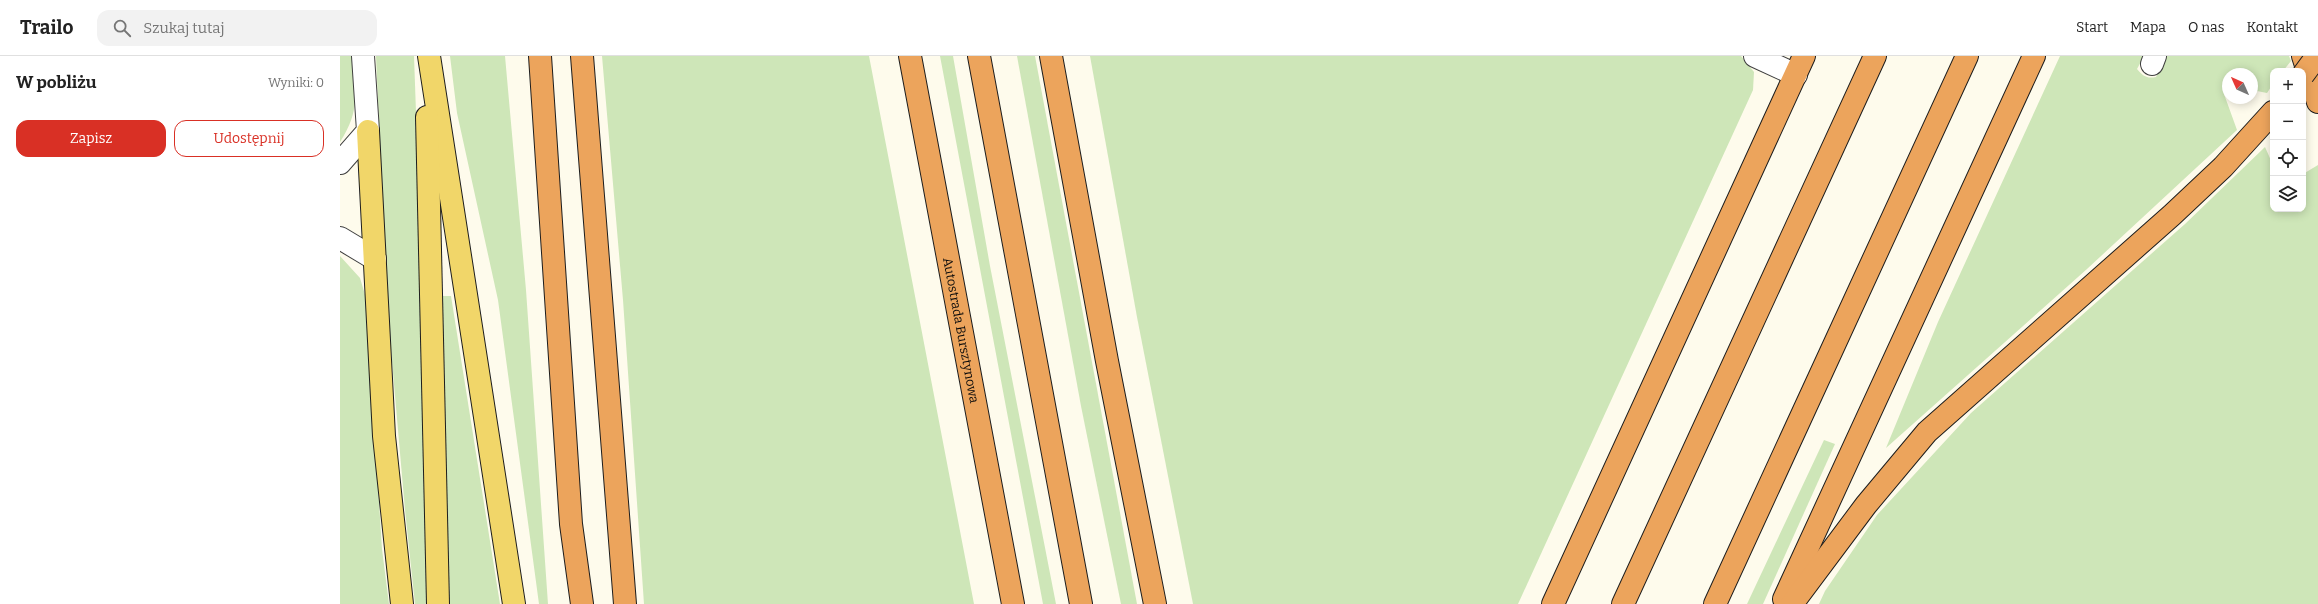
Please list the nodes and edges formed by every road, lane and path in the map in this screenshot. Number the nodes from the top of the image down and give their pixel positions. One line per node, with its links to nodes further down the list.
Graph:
1 (363, 56): 19 (street)
2 (428, 56): 24 (main road); 25 (main road)
3 (540, 56): 26 (highway)
4 (582, 56): 27 (highway)
5 (910, 56): 28 (highway, Autostrada Bursztynowa)
6 (980, 56): 29 (highway)
7 (1051, 56): 30 (highway)
8 (1755, 56): 15 (street)
9 (1875, 56): 32 (highway)
10 (1967, 56): 33 (highway)
11 (2034, 56): 34 (highway)
12 (2303, 56): 17 (highway)
13 (2313, 56): 17 (highway)
14 (2317, 56): 16 (highway, bridge)
15 (1800, 65): 31 (highway)
16 (2306, 71)
17 (2316, 98)
18 (2270, 115): 35 (highway)
19 (368, 131): 20 (street); 22 (main road)
20 (340, 163)
21 (340, 238): 22 (street)
22 (375, 259): 23 (main road)
23 (402, 604)
24 (438, 604)
25 (514, 604)
26 (582, 604)
27 (625, 604)
28 (1013, 604)
29 (1082, 604)
30 (1155, 604)
31 (1553, 604)
32 (1623, 604)
33 (1715, 604)
34 (1782, 604)
35 (1792, 604)

